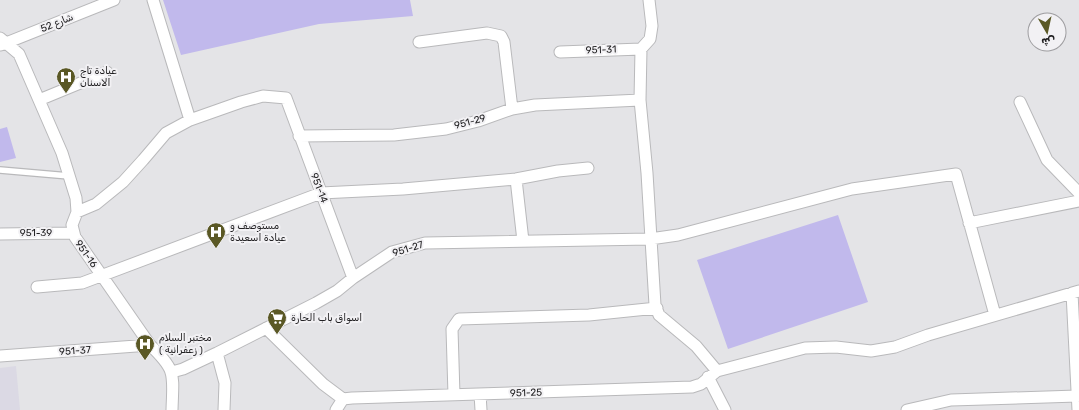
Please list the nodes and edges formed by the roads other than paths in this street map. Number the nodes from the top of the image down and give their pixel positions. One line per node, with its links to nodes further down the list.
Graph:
1 (114, 0): 4 (street, شارع 52)
2 (153, 0): 13 (street)
3 (649, 0): 6 (street)
4 (2, 42): 9 (street, 951-16)
5 (419, 42): 12 (street)
6 (641, 49): 7 (street, 951-31); 10 (street)
7 (560, 52)
8 (107, 72): 9 (street)
9 (39, 100): 17 (street, 951-16)
10 (640, 100): 12 (street, 951-29); 26 (street)
11 (1020, 102): 20 (street)
12 (512, 109): 14 (street, 951-29)
13 (190, 120): 14 (street, 951-14); 22 (street)
14 (299, 136): 19 (street, 951-14)
15 (588, 168): 18 (street)
16 (0, 170): 17 (lane)
17 (69, 176): 22 (street, 951-16)
18 (516, 179): 19 (street); 27 (street)
19 (321, 192): 28 (street); 29 (street, 951-14)
20 (1079, 193)
21 (1079, 201): 23 (street)
22 (77, 212): 24 (street, 951-16)
23 (970, 223): 26 (street, 951-27); 33 (street)
24 (73, 233): 25 (street, 951-39); 28 (street, 951-16)
25 (0, 234)
26 (650, 239): 27 (street, 951-27); 32 (street)
27 (523, 241): 29 (street, 951-27)
28 (101, 275): 30 (street); 35 (street, 951-16)
29 (353, 278): 34 (street, 951-27)
30 (37, 287)
31 (1076, 292): 33 (street, 951-25); 42 (street)
32 (657, 308): 39 (street); 41 (street)
33 (995, 315): 39 (street, 951-25)
34 (266, 328): 36 (street, 951-27); 43 (street)
35 (150, 346): 37 (street, 951-37); 38 (street, 951-16)
36 (217, 353): 38 (street, 951-27); 46 (street)
37 (0, 356)
38 (172, 372): 45 (street)
39 (712, 374): 40 (street, 951-25); 49 (street)
40 (480, 394): 41 (street, 951-25); 48 (street)
41 (454, 395): 43 (street, 951-25)
42 (1077, 396): 44 (street); 51 (street)
43 (343, 399): 47 (street)
44 (985, 404): 50 (street)
45 (172, 410)
46 (224, 410)
47 (336, 410)
48 (481, 410)
49 (725, 410)
50 (910, 410)
51 (1078, 410)

